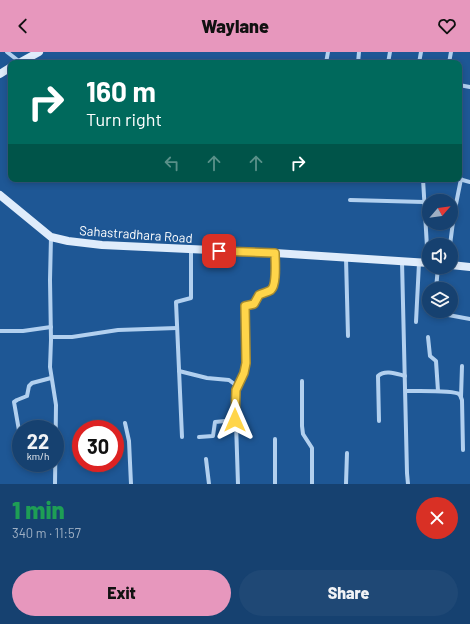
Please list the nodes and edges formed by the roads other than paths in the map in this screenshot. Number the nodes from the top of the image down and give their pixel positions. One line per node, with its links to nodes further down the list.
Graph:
1 (6, 52): 3 (street)
2 (38, 52): 4 (main road)
3 (15, 60)
4 (24, 60)
5 (424, 182): 7 (street)
6 (459, 182): 12 (street)
7 (424, 194)
8 (0, 195): 11 (main road, Sahastradhara Road)
9 (350, 200): 10 (street)
10 (422, 202)
11 (51, 237): 13 (main road, Sahastradhara Road); 24 (street)
12 (451, 238)
13 (191, 249): 14 (main road, Sahastradhara Road); 25 (street)
14 (275, 253): 15 (main road, Sahastradhara Road); 35 (street)
15 (346, 258): 16 (main road, Sahastradhara Road); 28 (street)
16 (402, 261): 17 (main road, Sahastradhara Road); 32 (street)
17 (419, 262): 18 (main road, Sahastradhara Road); 23 (street)
18 (422, 262)
19 (458, 266): 20 (main road)
20 (470, 267)
21 (458, 317): 22 (street)
22 (470, 319)
23 (416, 322)
24 (51, 326): 26 (street); 27 (street)
25 (178, 328): 27 (street); 31 (street)
26 (0, 331)
27 (51, 336): 33 (street)
28 (348, 336)
29 (428, 337): 37 (street)
30 (462, 366): 38 (street)
31 (179, 371): 35 (street); 43 (street)
32 (405, 376): 36 (street); 41 (street)
33 (52, 378): 39 (street); 49 (street)
34 (302, 381): 54 (street)
35 (237, 386): 40 (street)
36 (406, 391): 37 (street); 56 (street)
37 (438, 391): 38 (street)
38 (461, 397): 46 (street)
39 (18, 420)
40 (235, 420): 44 (street); 52 (street)
41 (379, 421)
42 (125, 423): 50 (street)
43 (182, 437)
44 (199, 437)
45 (275, 439): 53 (street)
46 (463, 450)
47 (347, 452): 55 (street)
48 (206, 459): 51 (street)
49 (55, 484)
50 (131, 484)
51 (209, 484)
52 (238, 484)
53 (274, 484)
54 (312, 484)
55 (346, 484)
56 (408, 484)

